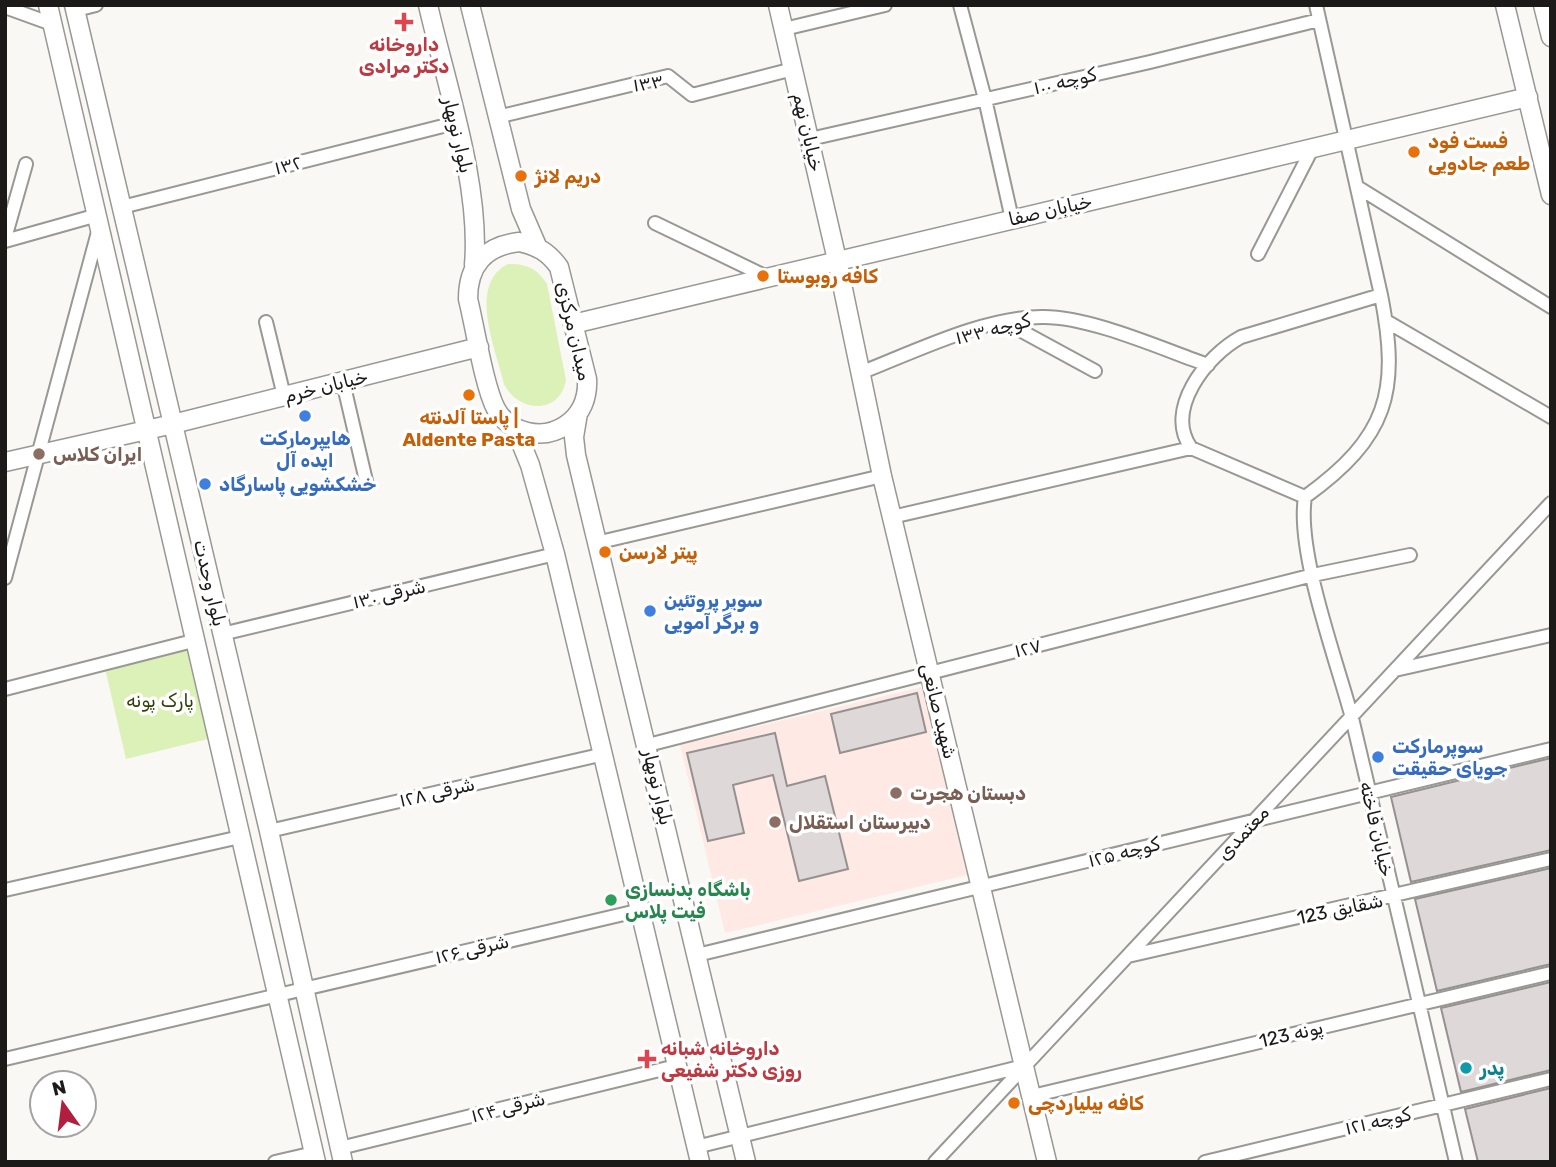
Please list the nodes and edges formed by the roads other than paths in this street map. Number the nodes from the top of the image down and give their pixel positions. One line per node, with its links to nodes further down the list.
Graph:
1 (48, 5): 14 (street, بلوار وحدت)
2 (96, 5): 12 (street)
3 (428, 5): 21 (street, بلوار نوبهار)
4 (470, 5): 20 (street)
5 (778, 5): 15 (street, خیابان نهم)
6 (885, 5): 15 (street)
7 (960, 5): 19 (street)
8 (1316, 5): 13 (street)
9 (1505, 5): 18 (street)
10 (1543, 5): 16 (street)
11 (5, 7): 14 (street)
12 (75, 8): 28 (street, بلوار وحدت)
13 (1319, 20): 19 (street, کوچه ۱۰۰); 23 (street)
14 (52, 24): 31 (street, بلوار وحدت)
15 (784, 29): 17 (street, خیابان نهم)
16 (1551, 37)
17 (793, 69): 20 (street, ۱۳۳); 22 (street, خیابان نهم)
18 (1528, 97): 23 (street, خیابان صفا); 27 (street)
19 (985, 99): 22 (street, کوچه ۱۰۰); 29 (street)
20 (497, 117): 33 (street)
21 (455, 123): 28 (street, ۱۳۲); 36 (street, بلوار نوبهار)
22 (810, 139): 35 (street, خیابان نهم)
23 (1348, 141): 24 (street, خیابان صفا); 26 (street)
24 (1312, 149): 29 (street, خیابان صفا); 34 (street)
25 (26, 164): 32 (street)
26 (1359, 188): 38 (street); 39 (street)
27 (1551, 195)
28 (122, 207): 52 (street, بلوار وحدت)
29 (1012, 219): 35 (street, خیابان صفا)
30 (655, 223): 37 (street)
31 (96, 224): 32 (street); 54 (street, بلوار وحدت); 56 (street)
32 (5, 239)
33 (537, 246): 36 (street); 43 (street, میدان مرکزی)
34 (1258, 254)
35 (837, 260): 37 (street, خیابان صفا); 47 (street, شهید صانعی)
36 (474, 265): 44 (street)
37 (767, 277): 43 (street, خیابان صفا)
38 (1381, 295): 40 (street); 45 (street)
39 (1551, 307)
40 (1386, 321): 51 (street); 60 (street)
41 (266, 322): 49 (street)
42 (1005, 322): 45 (street, کوچه ۱۳۳); 46 (street); 47 (street, کوچه ۱۳۳)
43 (573, 324): 50 (street, میدان مرکزی)
44 (480, 347): 48 (street, خیابان خرم); 53 (street)
45 (1208, 365): 55 (street)
46 (1095, 371)
47 (860, 373): 58 (street, شهید صانعی)
48 (343, 382): 49 (street, خیابان خرم); 59 (street)
49 (284, 396): 52 (street, خیابان خرم)
50 (578, 413): 53 (street); 63 (street, بلوار نوبهار)
51 (1551, 417)
52 (173, 424): 54 (street, خیابان خرم); 68 (street, بلوار وحدت)
53 (515, 428): 64 (street)
54 (144, 430): 56 (street); 70 (street, بلوار وحدت)
55 (1191, 448): 60 (street); 62 (street)
56 (39, 454): 57 (street); 67 (street)
57 (5, 462)
58 (882, 476): 62 (street, شهید صانعی); 63 (street)
59 (367, 485)
60 (1305, 497): 66 (street, خیابان فاخته)
61 (1551, 503): 71 (street, معتمدی)
62 (892, 517): 72 (street, شهید صانعی)
63 (596, 543): 75 (street, بلوار نوبهار)
64 (555, 554): 68 (street, ۱۳۰ شرقی); 77 (street)
65 (1410, 555): 66 (street, ۱۲۷)
66 (1313, 575): 72 (street, ۱۲۷); 74 (street, خیابان فاخته)
67 (5, 578)
68 (222, 634): 80 (street, بلوار وحدت)
69 (1551, 635): 71 (street)
70 (193, 641): 73 (street); 81 (street, بلوار وحدت)
71 (1395, 670): 74 (street, معتمدی)
72 (930, 673): 75 (street, ۱۲۷); 83 (street, شهید صانعی)
73 (5, 689)
74 (1352, 718): 78 (street, خیابان فاخته); 79 (street, معتمدی)
75 (648, 745): 87 (street, بلوار نوبهار)
76 (1551, 749): 78 (street, کوچه ۱۲۵)
77 (604, 754): 80 (street, ۱۲۸ شرقی); 86 (street)
78 (1369, 793): 79 (street, کوچه ۱۲۵); 85 (street, خیابان فاخته)
79 (1255, 820): 83 (street, کوچه ۱۲۵); 88 (street, معتمدی)
80 (269, 831): 90 (street, بلوار وحدت)
81 (240, 837): 84 (street); 91 (street, بلوار وحدت)
82 (1551, 859): 85 (street, 123 شقایق)
83 (981, 886): 87 (street, کوچه ۱۲۵); 95 (street, شهید صانعی)
84 (5, 890)
85 (1393, 897): 88 (street, 123 شقایق); 92 (street, خیابان فاخته)
86 (640, 910): 90 (street, ۱۲۶ شرقی); 94 (street)
87 (697, 955): 99 (street, بلوار نوبهار)
88 (1128, 956): 95 (street, معتمدی)
89 (1551, 973): 92 (street, 123 پونه)
90 (303, 989): 91 (street, ۱۲۶ شرقی); 101 (street, بلوار وحدت)
91 (276, 995): 93 (street, ۱۲۶ شرقی); 102 (street, بلوار وحدت)
92 (1419, 1003): 97 (street, 123 پونه); 98 (street, خیابان فاخته)
93 (5, 1059)
94 (677, 1066): 100 (street); 101 (street, ۱۲۴ شرقی)
95 (1024, 1066): 97 (street, شهید صانعی); 99 (street); 105 (street, معتمدی)
96 (1551, 1079): 98 (street, کوچه ۱۲۱)
97 (1031, 1096): 106 (street, شهید صانعی)
98 (1443, 1106): 107 (street, کوچه ۱۲۱); 108 (street, خیابان فاخته)
99 (741, 1137): 100 (street); 104 (street, بلوار نوبهار)
100 (698, 1154)
101 (342, 1155)
102 (315, 1157): 103 (street)
103 (275, 1162)
104 (746, 1162)
105 (934, 1162)
106 (1047, 1162)
107 (1205, 1162)
108 (1456, 1162)

